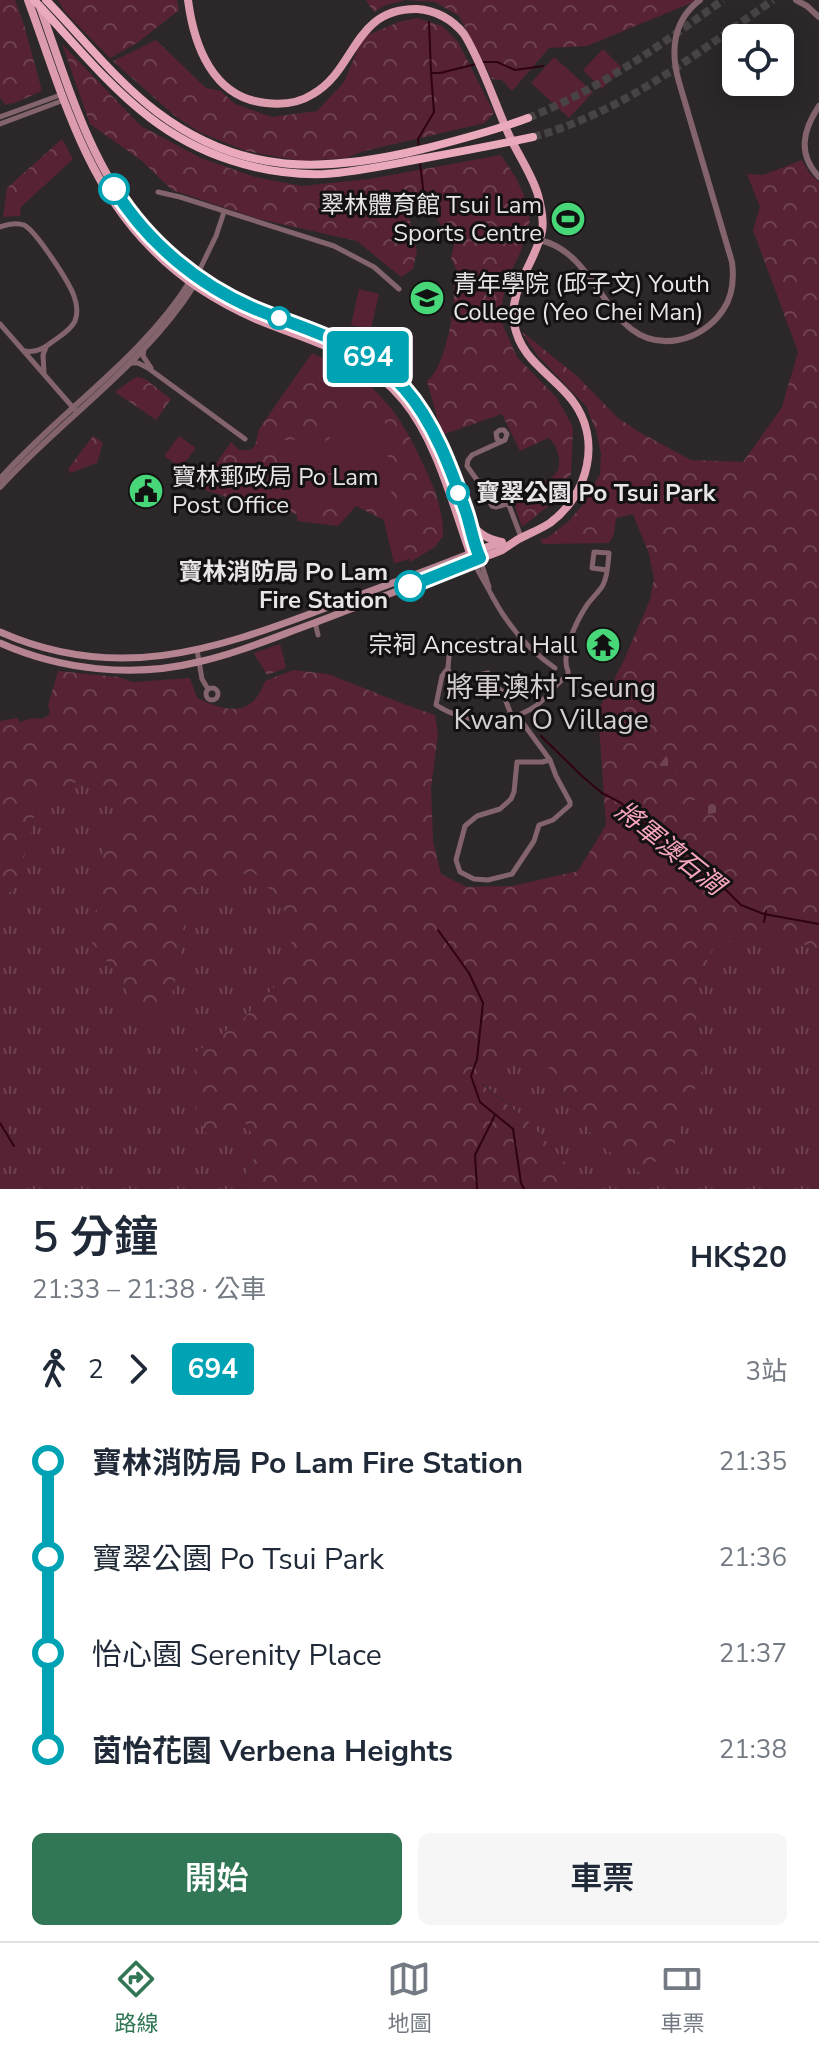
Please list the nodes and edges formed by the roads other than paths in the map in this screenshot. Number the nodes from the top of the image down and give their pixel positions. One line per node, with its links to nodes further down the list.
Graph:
1 (28, 0): 8 (main road)
2 (35, 0): 8 (main road); 14 (highway)
3 (46, 0): 14 (highway)
4 (188, 0): 19 (main road)
5 (700, 0): 19 (street)
6 (796, 0): 7 (street)
7 (819, 17)
8 (68, 96): 10 (street); 12 (street); 20 (main road)
9 (819, 106): 15 (street)
10 (0, 117)
11 (528, 118): 14 (highway)
12 (0, 124)
13 (533, 137): 14 (highway)
14 (356, 167)
15 (819, 177)
16 (158, 192): 17 (street)
17 (224, 212): 20 (street); 21 (street)
18 (0, 227): 23 (street)
19 (539, 240): 37 (main road)
20 (196, 278): 24 (street); 29 (street); 36 (main road); 39 (main road)
21 (399, 289)
22 (0, 324): 25 (street)
23 (46, 347): 25 (street); 27 (street)
24 (144, 349): 26 (street); 28 (street)
25 (24, 351): 27 (street)
26 (129, 363): 28 (street); 29 (street)
27 (45, 373): 29 (street)
28 (160, 377): 30 (street)
29 (75, 410): 32 (street); 33 (street)
30 (245, 439)
31 (500, 441): 35 (street)
32 (0, 479)
33 (0, 487)
34 (517, 488): 35 (street)
35 (507, 504): 37 (street)
36 (466, 513): 38 (main road); 39 (main road)
37 (518, 540): 38 (main road); 39 (main road)
38 (501, 542): 39 (main road)
39 (475, 556): 41 (main road); 45 (main road); 50 (street)
40 (607, 570): 48 (street)
41 (315, 622): 43 (street); 47 (main road)
42 (0, 632): 45 (main road)
43 (318, 635)
44 (0, 643): 47 (main road)
45 (197, 650): 47 (street)
46 (449, 656): 49 (street)
47 (198, 662): 52 (street)
48 (565, 666): 50 (street); 51 (street)
49 (448, 668): 53 (street); 53 (street)
50 (555, 668): 51 (street)
51 (560, 678): 53 (street)
52 (208, 689)
53 (514, 716): 54 (street)
54 (550, 760): 54 (street)

